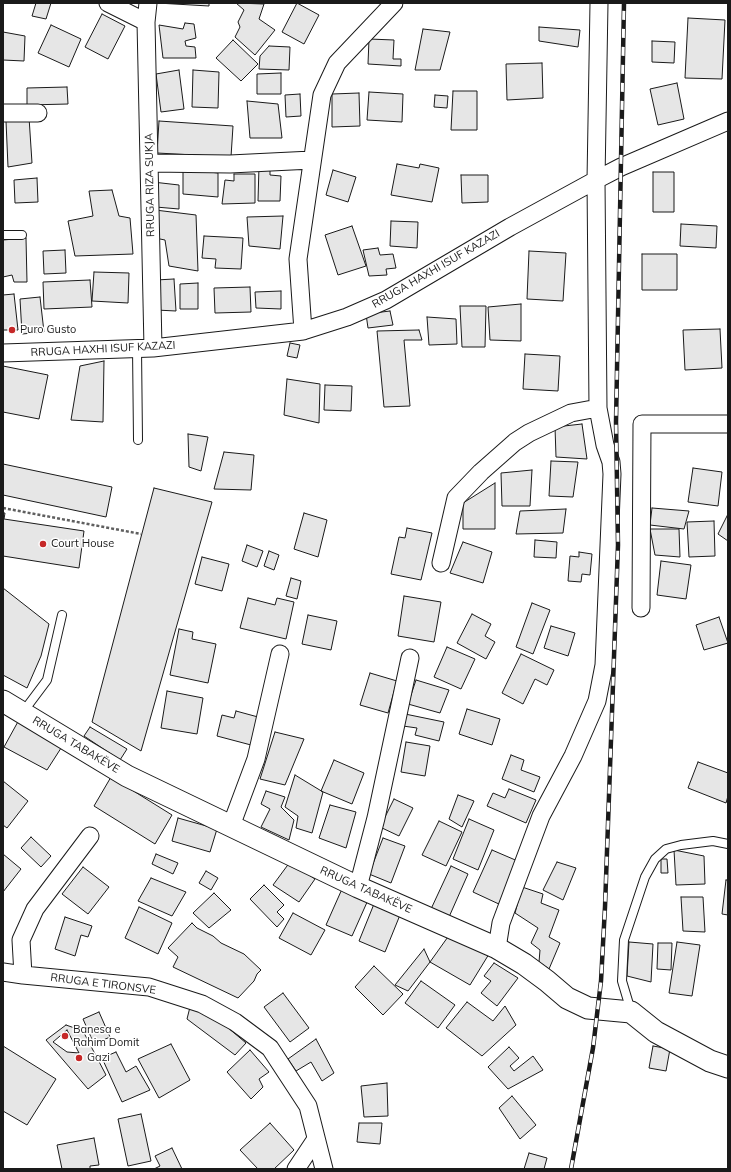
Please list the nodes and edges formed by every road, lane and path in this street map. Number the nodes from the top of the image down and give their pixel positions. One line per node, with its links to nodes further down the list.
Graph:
1 (108, 3): 5 (street)
2 (148, 3): 5 (street, RRUGA RIZA SUKJA)
3 (394, 3): 9 (street)
4 (599, 3): 11 (street)
5 (146, 22): 10 (street, RRUGA RIZA SUKJA)
6 (3, 113): 7 (street)
7 (38, 113)
8 (728, 121): 11 (street, RRUGA HAXHI ISUF KAZAZI)
9 (312, 160): 10 (street); 14 (street)
10 (150, 163): 15 (street, RRUGA RIZA SUKJA)
11 (596, 180): 14 (street, RRUGA HAXHI ISUF KAZAZI); 17 (street)
12 (22, 235): 13 (lane)
13 (3, 236)
14 (303, 331): 15 (street, RRUGA HAXHI ISUF KAZAZI)
15 (145, 348): 16 (street, RRUGA HAXHI ISUF KAZAZI); 19 (lane)
16 (3, 353)
17 (598, 408): 22 (street); 33 (street)
18 (728, 424): 23 (street)
19 (138, 440)
20 (3, 508): 21 (path)
21 (141, 534)
22 (441, 563)
23 (641, 608)
24 (62, 615): 28 (lane)
25 (280, 654): 29 (street)
26 (410, 658): 32 (street)
27 (3, 702): 28 (street, RRUGA TABAKËVE)
28 (23, 713): 29 (street, RRUGA TABAKËVE)
29 (231, 826): 32 (street, RRUGA TABAKËVE)
30 (90, 836): 35 (street)
31 (728, 844): 36 (lane)
32 (358, 887): 33 (street, RRUGA TABAKËVE)
33 (497, 948): 36 (street, RRUGA TABAKËVE)
34 (3, 972): 35 (street, RRUGA E TIRONSVE)
35 (23, 975): 38 (street, RRUGA E TIRONSVE)
36 (631, 1012): 37 (street)
37 (728, 1067)
38 (316, 1139): 39 (street); 40 (street, RRUGA E TIRONSVE)
39 (296, 1169)
40 (324, 1169)

